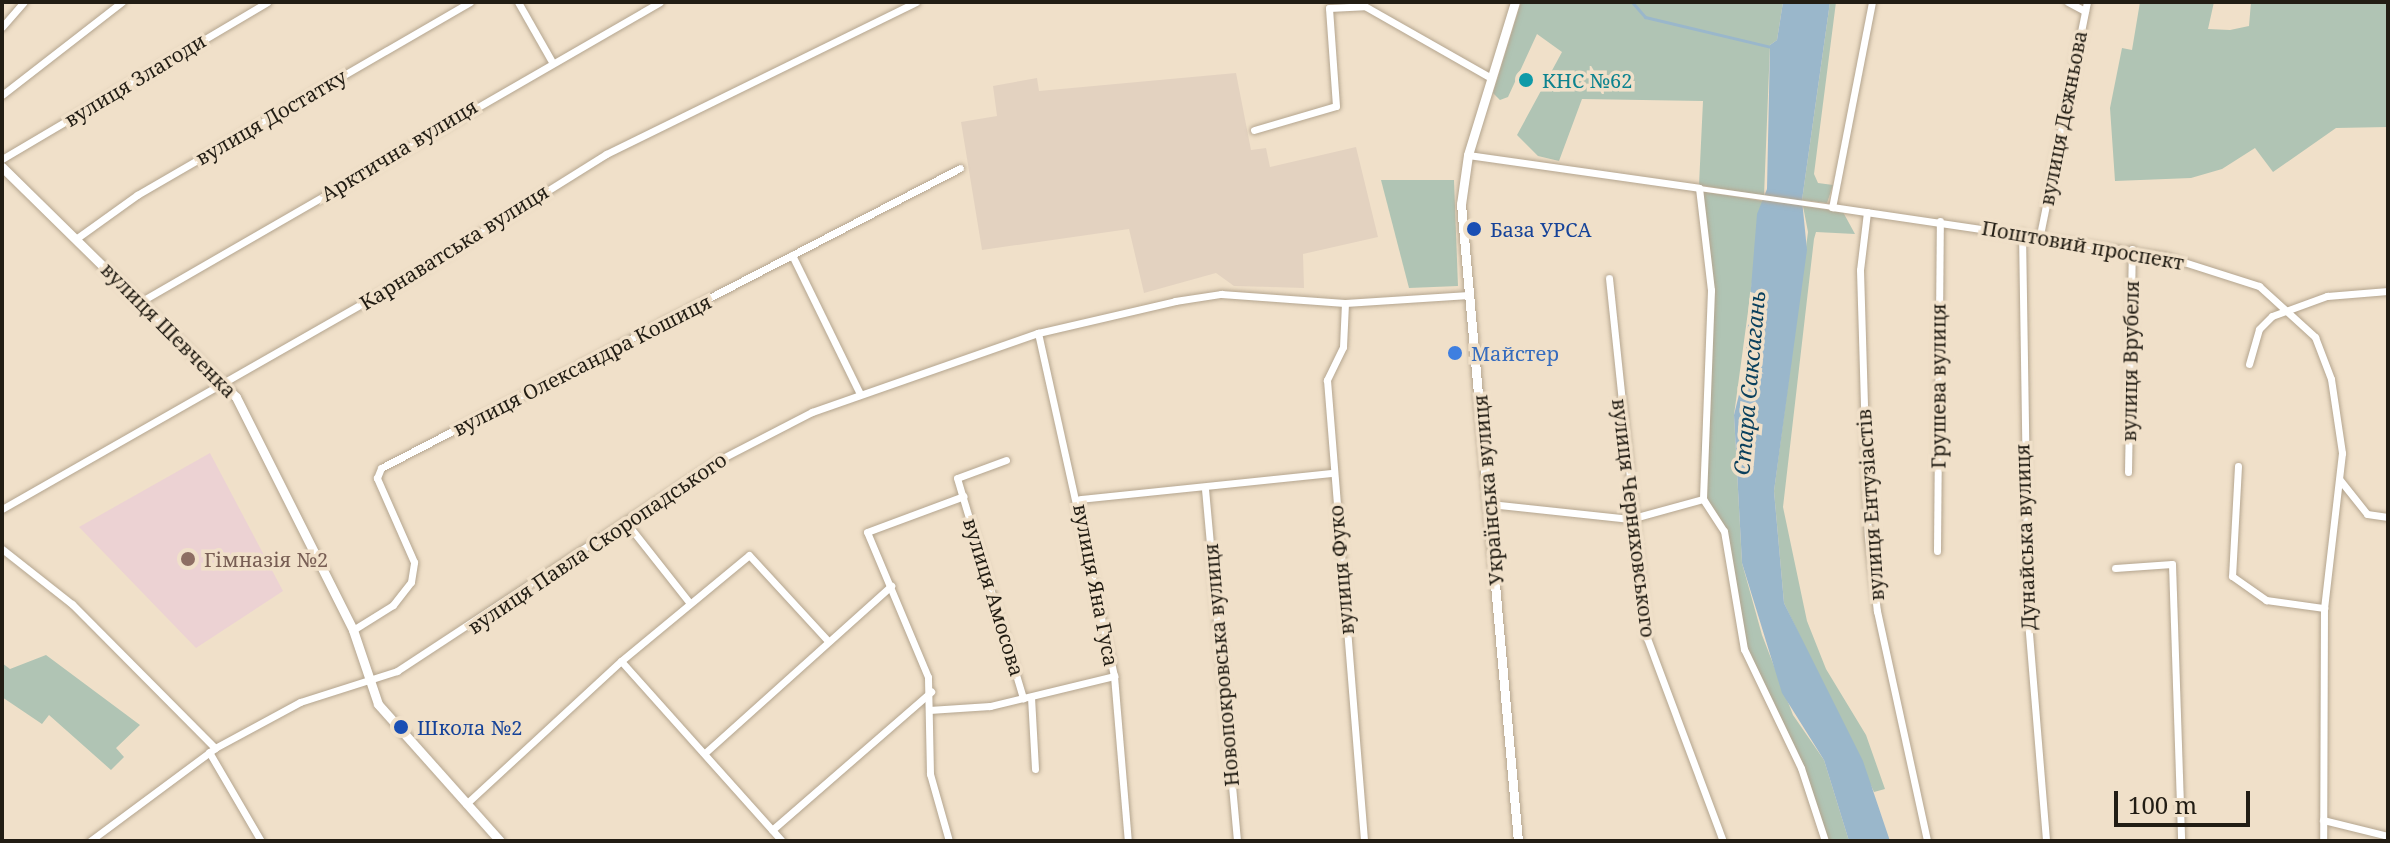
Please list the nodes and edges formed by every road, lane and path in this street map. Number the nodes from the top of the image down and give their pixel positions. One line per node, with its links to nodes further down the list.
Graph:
1 (24, 2): 14 (street)
2 (122, 2): 17 (street)
3 (267, 2): 20 (street, вулиця Злагоди)
4 (470, 2): 29 (street, вулиця Достатку)
5 (518, 2): 15 (street)
6 (660, 2): 15 (street, Арктична вулиця)
7 (916, 2): 40 (street, Карнаватська вулиця)
8 (1515, 2): 16 (street, Українська вулиця)
9 (1872, 2): 24 (street)
10 (2068, 2): 13 (street)
11 (2087, 2): 13 (street, вулиця Дежньова)
12 (1361, 4): 16 (street); 18 (street)
13 (2085, 11): 28 (street, вулиця Дежньова)
14 (2, 27)
15 (551, 60): 35 (street, Арктична вулиця)
16 (1491, 78): 19 (street, Українська вулиця)
17 (2, 95)
18 (1254, 130)
19 (1468, 155): 23 (street, Поштовий проспект); 34 (street, Українська вулиця)
20 (2, 159)
21 (2, 167): 29 (street, вулиця Шевченка)
22 (960, 168): 31 (street, вулиця Олександра Кошиця)
23 (1699, 188): 24 (street, Поштовий проспект); 50 (street)
24 (1832, 207): 25 (street, Поштовий проспект)
25 (1867, 212): 26 (street, Поштовий проспект); 89 (street, вулиця Ентузіастів)
26 (1940, 221): 27 (street, Поштовий проспект); 57 (street, Грушева вулиця)
27 (2022, 233): 28 (street, Поштовий проспект); 90 (street, Дунайська вулиця)
28 (2040, 235): 30 (street, Поштовий проспект)
29 (77, 238): 35 (street, вулиця Шевченка)
30 (2132, 249): 37 (street, Поштовий проспект); 44 (street, вулиця Врубеля)
31 (792, 255): 41 (street); 62 (street, вулиця Олександра Кошиця)
32 (1609, 278): 54 (street, вулиця Черняховського)
33 (2388, 291): 37 (street)
34 (1469, 295): 36 (street, вулиця Павла Скоропадського); 51 (street, Українська вулиця)
35 (140, 302): 40 (street, вулиця Шевченка)
36 (1345, 303): 38 (street, вулиця Павла Скоропадського); 45 (street, вулиця Фуко)
37 (2290, 308): 39 (street); 46 (street, Поштовий проспект)
38 (1038, 333): 41 (street, вулиця Павла Скоропадського); 49 (street, вулиця Яна Гуса)
39 (2249, 364)
40 (221, 382): 52 (street, Карнаватська вулиця); 62 (street, вулиця Шевченка)
41 (860, 394): 55 (street, вулиця Павла Скоропадського)
42 (1006, 460): 48 (street, вулиця Амосова)
43 (2238, 466): 61 (street)
44 (2128, 472)
45 (1333, 473): 47 (street); 85 (street, вулиця Фуко)
46 (2340, 480): 53 (street); 61 (street, Поштовий проспект)
47 (1205, 489): 49 (street); 84 (street, Новопокровська вулиця)
48 (964, 496): 59 (street, вулиця Амосова); 68 (street, вулиця Амосова)
49 (1080, 499): 65 (street, вулиця Яна Гуса)
50 (1703, 499): 54 (street); 88 (street)
51 (1490, 504): 54 (street); 86 (street, Українська вулиця)
52 (2, 509)
53 (2388, 517)
54 (1630, 519): 87 (street, вулиця Черняховського)
55 (625, 521): 60 (street); 66 (street, вулиця Павла Скоропадського)
56 (2, 549): 70 (street)
57 (1937, 551)
58 (2115, 568): 91 (street)
59 (891, 586): 63 (street); 67 (street)
60 (689, 602): 63 (street); 64 (street)
61 (2324, 608): 74 (street, Поштовий проспект)
62 (353, 630): 66 (street, вулиця Шевченка)
63 (828, 641): 71 (street)
64 (621, 661): 71 (street); 73 (street)
65 (1114, 676): 68 (street); 83 (street, вулиця Яна Гуса)
66 (366, 678): 70 (street, вулиця Павла Скоропадського); 73 (street, вулиця Шевченка)
67 (931, 691): 69 (street); 75 (street)
68 (1027, 697): 69 (street); 72 (street, вулиця Амосова)
69 (929, 710): 82 (street)
70 (212, 750): 77 (street, вулиця Павла Скоропадського); 79 (street)
71 (706, 752): 75 (street)
72 (1035, 769)
73 (466, 804): 80 (street, вулиця Шевченка)
74 (2323, 820): 76 (street); 92 (street, Поштовий проспект)
75 (772, 830): 81 (street)
76 (2388, 836)
77 (102, 838): 78 (street, вулиця Павла Скоропадського)
78 (90, 841)
79 (261, 841)
80 (500, 841)
81 (782, 841)
82 (949, 841)
83 (1128, 841)
84 (1237, 841)
85 (1364, 841)
86 (1518, 841)
87 (1723, 841)
88 (1825, 841)
89 (1927, 841)
90 (2046, 841)
91 (2181, 841)
92 (2323, 841)

